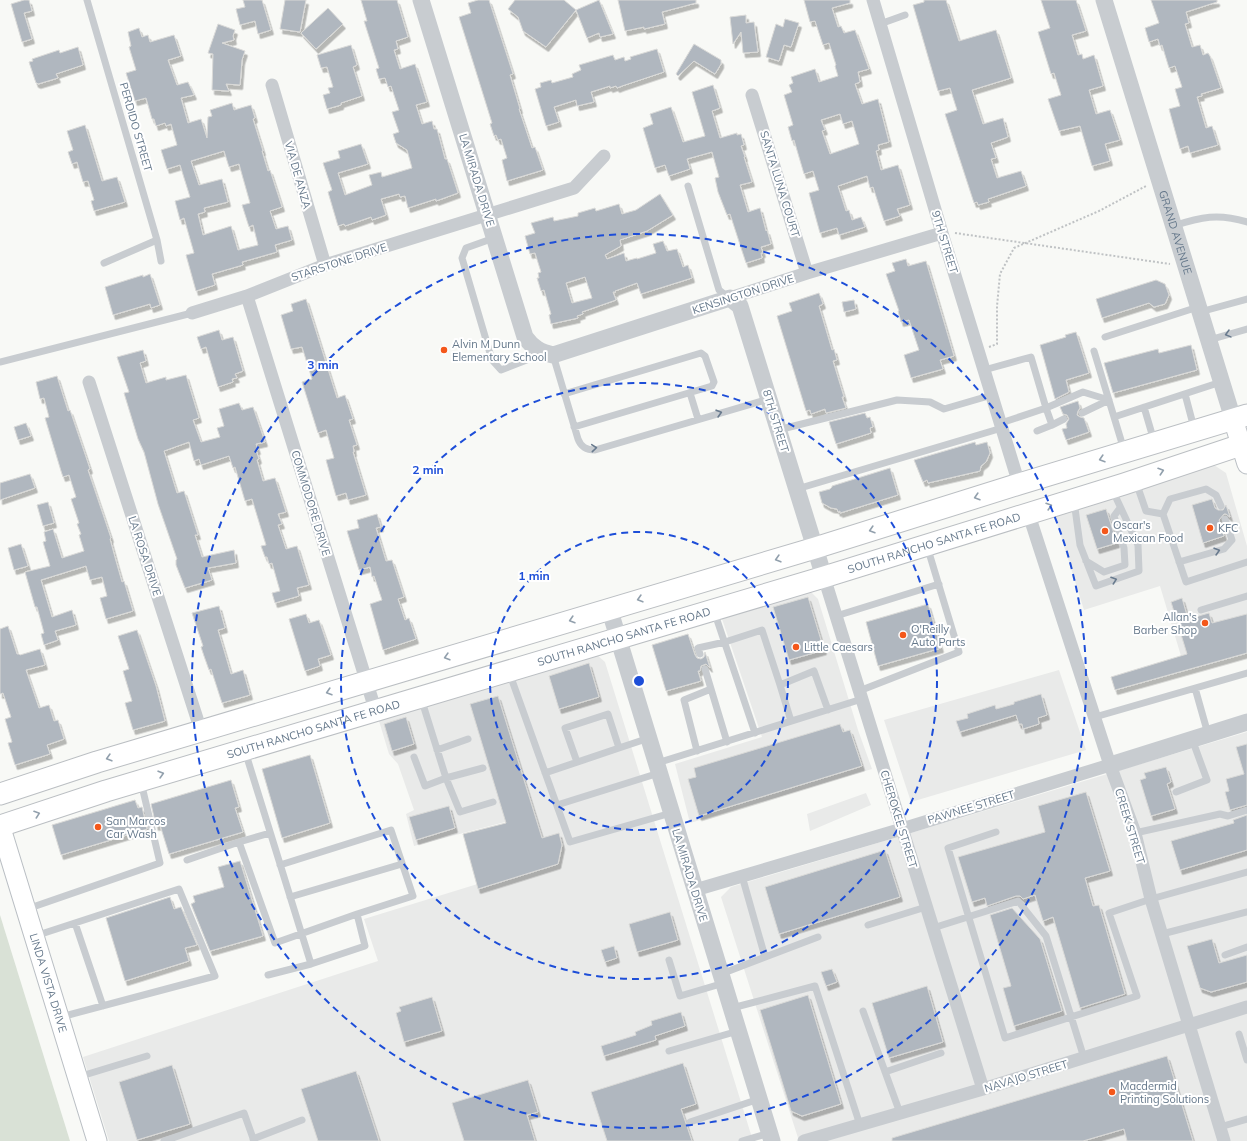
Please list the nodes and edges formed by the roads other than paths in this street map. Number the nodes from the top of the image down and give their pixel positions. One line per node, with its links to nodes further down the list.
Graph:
1 (87, 0): 16 (lane, PERDIDO STREET)
2 (421, 0): 11 (street, LA MIRADA DRIVE)
3 (873, 0): 6 (street, 9TH STREET)
4 (1104, 0): 13 (street, GRAND AVENUE)
5 (905, 15): 6 (lane)
6 (880, 24): 14 (street, 9TH STREET)
7 (272, 85): 19 (street, VIA DE ANZA)
8 (752, 95): 20 (street, SANTA LUNA COURT)
9 (604, 156): 11 (street, STARSTONE DRIVE)
10 (688, 186): 22 (lane)
11 (488, 215): 15 (street, LA MIRADA DRIVE); 19 (street, STARSTONE DRIVE)
12 (1247, 222): 13 (lane)
13 (1173, 226): 24 (street, GRAND AVENUE)
14 (942, 233): 20 (street, KENSINGTON DRIVE); 32 (street, 9TH STREET)
15 (495, 237): 30 (street, LA MIRADA DRIVE); 30 (lane)
16 (157, 240): 17 (lane, PERDIDO STREET); 18 (lane)
17 (161, 262)
18 (104, 263)
19 (325, 265): 21 (street, STARSTONE DRIVE)
20 (808, 273): 22 (street, KENSINGTON DRIVE)
21 (247, 296): 25 (street, STARSTONE DRIVE); 85 (street, COMMODORE DRIVE)
22 (730, 298): 30 (street, KENSINGTON DRIVE); 39 (street, 8TH STREET)
23 (1247, 299): 24 (lane)
24 (1199, 310): 27 (lane); 28 (street, GRAND AVENUE)
25 (192, 313): 31 (lane)
26 (1247, 329): 28 (lane, one-way to 28)
27 (1105, 337)
28 (1208, 340): 34 (street, GRAND AVENUE)
29 (1094, 351): 40 (lane)
30 (548, 354): 36 (lane)
31 (0, 362)
32 (984, 370): 38 (street, 9TH STREET); 42 (lane)
33 (89, 382): 96 (street, LA ROSA DRIVE)
34 (1221, 382): 37 (lane); 45 (street, GRAND AVENUE)
35 (690, 393): 36 (lane); 46 (lane); 50 (lane)
36 (564, 394): 50 (lane)
37 (1185, 394): 41 (lane); 53 (lane)
38 (992, 395): 49 (street, 9TH STREET); 51 (lane)
39 (769, 398): 46 (lane, one-way to 39); 51 (street, 8TH STREET)
40 (1109, 400): 42 (lane); 43 (lane); 44 (lane)
41 (1144, 407): 44 (lane); 54 (lane)
42 (1046, 408): 48 (lane); 49 (lane)
43 (1082, 413)
44 (1114, 417): 56 (lane)
45 (1240, 417): 53 (main road); 55 (main road, GRAND AVENUE)
46 (698, 419): 50 (lane, one-way to 46)
47 (1064, 419): 48 (lane)
48 (1052, 425): 52 (lane)
49 (1001, 426): 58 (street, 9TH STREET); 60 (lane)
50 (574, 427)
51 (778, 430): 60 (street, 8TH STREET)
52 (1037, 431)
53 (1195, 431): 54 (main road)
54 (1154, 443): 56 (main road)
55 (1245, 451): 57 (main road, SOUTH RANCHO SANTA FE ROAD, one-way to 55)
56 (1124, 452): 58 (main road, one-way to 58)
57 (1136, 480): 59 (main road, SOUTH RANCHO SANTA FE ROAD); 65 (lane)
58 (1019, 484): 68 (main road, one-way to 68)
59 (1111, 488): 61 (main road, SOUTH RANCHO SANTA FE ROAD); 63 (lane)
60 (797, 489): 68 (street, 8TH STREET)
61 (1074, 499): 64 (main road, SOUTH RANCHO SANTA FE ROAD, one-way to 61); 69 (lane)
62 (1220, 506): 65 (lane)
63 (1120, 508): 69 (lane); 69 (lane, one-way to 63)
64 (1028, 512): 67 (main road, SOUTH RANCHO SANTA FE ROAD); 93 (street, CREEK STREET)
65 (1163, 514): 70 (lane)
66 (1225, 519): 70 (lane, one-way to 66)
67 (927, 544): 72 (main road, SOUTH RANCHO SANTA FE ROAD); 73 (lane)
68 (815, 548): 72 (street, CHEROKEE STREET); 75 (main road, one-way to 75)
69 (1086, 561)
70 (1179, 562): 71 (lane)
71 (1247, 562)
72 (824, 576): 76 (main road, SOUTH RANCHO SANTA FE ROAD); 78 (street, CHEROKEE STREET)
73 (939, 584): 78 (lane); 89 (lane)
74 (1247, 596): 77 (lane)
75 (609, 608): 79 (street, LA MIRADA DRIVE); 85 (main road, one-way to 85)
76 (714, 609): 79 (main road, SOUTH RANCHO SANTA FE ROAD); 80 (lane)
77 (1201, 610)
78 (836, 616): 89 (street, CHEROKEE STREET)
79 (618, 637): 83 (main road, SOUTH RANCHO SANTA FE ROAD); 99 (street, LA MIRADA DRIVE)
80 (725, 642): 81 (lane); 86 (lane); 97 (lane)
81 (700, 654)
82 (705, 669): 88 (lane)
83 (508, 670): 90 (main road, SOUTH RANCHO SANTA FE ROAD); 112 (lane)
84 (1247, 673): 87 (lane)
85 (367, 680): 91 (street, COMMODORE DRIVE); 96 (main road, one-way to 96)
86 (780, 685): 92 (lane); 94 (lane)
87 (1195, 688): 93 (lane); 98 (lane)
88 (711, 689): 102 (lane); 106 (lane)
89 (861, 695): 92 (lane); 122 (street, CHEROKEE STREET)
90 (420, 696): 91 (main road, SOUTH RANCHO SANTA FE ROAD); 105 (lane)
91 (375, 709): 104 (main road, SOUTH RANCHO SANTA FE ROAD)
92 (828, 710): 94 (lane)
93 (1095, 717): 109 (street, CREEK STREET)
94 (791, 721): 97 (lane)
95 (1247, 722): 98 (street, PAWNEE STREET)
96 (201, 731): 116 (main road, one-way to 116)
97 (755, 733): 102 (lane)
98 (1208, 734): 100 (street, PAWNEE STREET)
99 (649, 738): 103 (lane); 111 (street, LA MIRADA DRIVE)
100 (1192, 739): 109 (street, PAWNEE STREET); 115 (lane)
101 (468, 740): 105 (lane)
102 (727, 742): 106 (lane)
103 (620, 748): 108 (lane); 108 (lane)
104 (245, 749): 114 (main road, SOUTH RANCHO SANTA FE ROAD, one-way to 104); 124 (lane)
105 (437, 750): 113 (lane)
106 (697, 751): 111 (lane)
107 (414, 757): 113 (lane)
108 (577, 762): 112 (lane)
109 (1110, 765): 122 (street, PAWNEE STREET); 125 (street, CREEK STREET)
110 (483, 768): 113 (lane)
111 (658, 768): 118 (lane); 120 (street, LA MIRADA DRIVE)
112 (545, 773): 118 (lane)
113 (446, 778): 117 (lane)
114 (140, 780): 121 (main road, SOUTH RANCHO SANTA FE ROAD, one-way to 114); 136 (lane)
115 (1176, 792)
116 (0, 794)
117 (492, 802)
118 (556, 805): 120 (lane)
119 (1247, 810): 125 (lane)
120 (672, 813): 132 (street, LA MIRADA DRIVE)
121 (0, 826): 136 (main road, LINDA VISTA DRIVE)
122 (902, 829): 131 (street, PAWNEE STREET); 135 (street, CHEROKEE STREET)
123 (996, 832): 139 (lane)
124 (270, 833): 126 (lane); 129 (lane)
125 (1135, 833): 134 (street, CREEK STREET)
126 (240, 842): 127 (lane); 143 (lane)
127 (187, 860)
128 (402, 864): 129 (lane); 133 (lane); 138 (lane)
129 (280, 865): 133 (lane)
130 (1247, 872): 134 (lane)
131 (742, 876): 132 (street, PAWNEE STREET); 149 (lane)
132 (695, 890): 153 (street, LA MIRADA DRIVE)
133 (290, 897): 143 (lane)
134 (1151, 899): 144 (street, CREEK STREET); 158 (lane)
135 (926, 907): 141 (lane); 142 (street, CHEROKEE STREET)
136 (26, 910): 145 (main road, LINDA VISTA DRIVE)
137 (1247, 912): 144 (lane)
138 (357, 914): 143 (lane); 151 (lane)
139 (968, 917): 142 (lane); 158 (lane); 158 (lane)
140 (75, 923): 145 (lane); 154 (lane); 154 (lane)
141 (868, 925)
142 (933, 928): 170 (street, CHEROKEE STREET)
143 (302, 934): 151 (lane)
144 (1162, 934): 160 (street, CREEK STREET)
145 (34, 936): 159 (main road, LINDA VISTA DRIVE)
146 (818, 937): 149 (lane)
147 (1247, 947): 148 (lane)
148 (1225, 955)
149 (765, 957): 153 (lane)
150 (668, 960): 153 (lane)
151 (311, 964): 152 (lane)
152 (268, 975)
153 (722, 979): 156 (street, LA MIRADA DRIVE)
154 (103, 1006): 159 (lane)
155 (1247, 1007): 160 (street, NAVAJO STREET)
156 (732, 1008): 161 (street, LA MIRADA DRIVE); 176 (lane)
157 (863, 1011): 168 (lane)
158 (1071, 1016): 166 (lane)
159 (60, 1018): 169 (main road, LINDA VISTA DRIVE)
160 (1190, 1025): 166 (street, NAVAJO STREET); 177 (street, CREEK STREET)
161 (738, 1031): 163 (lane); 171 (street, LA MIRADA DRIVE)
162 (1239, 1034): 167 (lane)
163 (669, 1051)
164 (941, 1053): 168 (lane)
165 (147, 1056): 169 (lane)
166 (1084, 1058): 170 (street, NAVAJO STREET)
167 (1247, 1060)
168 (885, 1072): 172 (lane)
169 (78, 1077): 180 (main road, LINDA VISTA DRIVE)
170 (983, 1089): 172 (street, NAVAJO STREET)
171 (760, 1099): 175 (lane); 178 (street, LA MIRADA DRIVE)
172 (900, 1113): 176 (street, NAVAJO STREET)
173 (1247, 1119): 177 (lane)
174 (302, 1120): 179 (lane)
175 (690, 1122)
176 (860, 1125): 183 (street, NAVAJO STREET)
177 (1220, 1127): 184 (street, CREEK STREET)
178 (771, 1137): 182 (lane)
179 (254, 1140): 181 (lane)
180 (97, 1141)
181 (164, 1141)
182 (742, 1141)
183 (804, 1141)
184 (1224, 1141)

